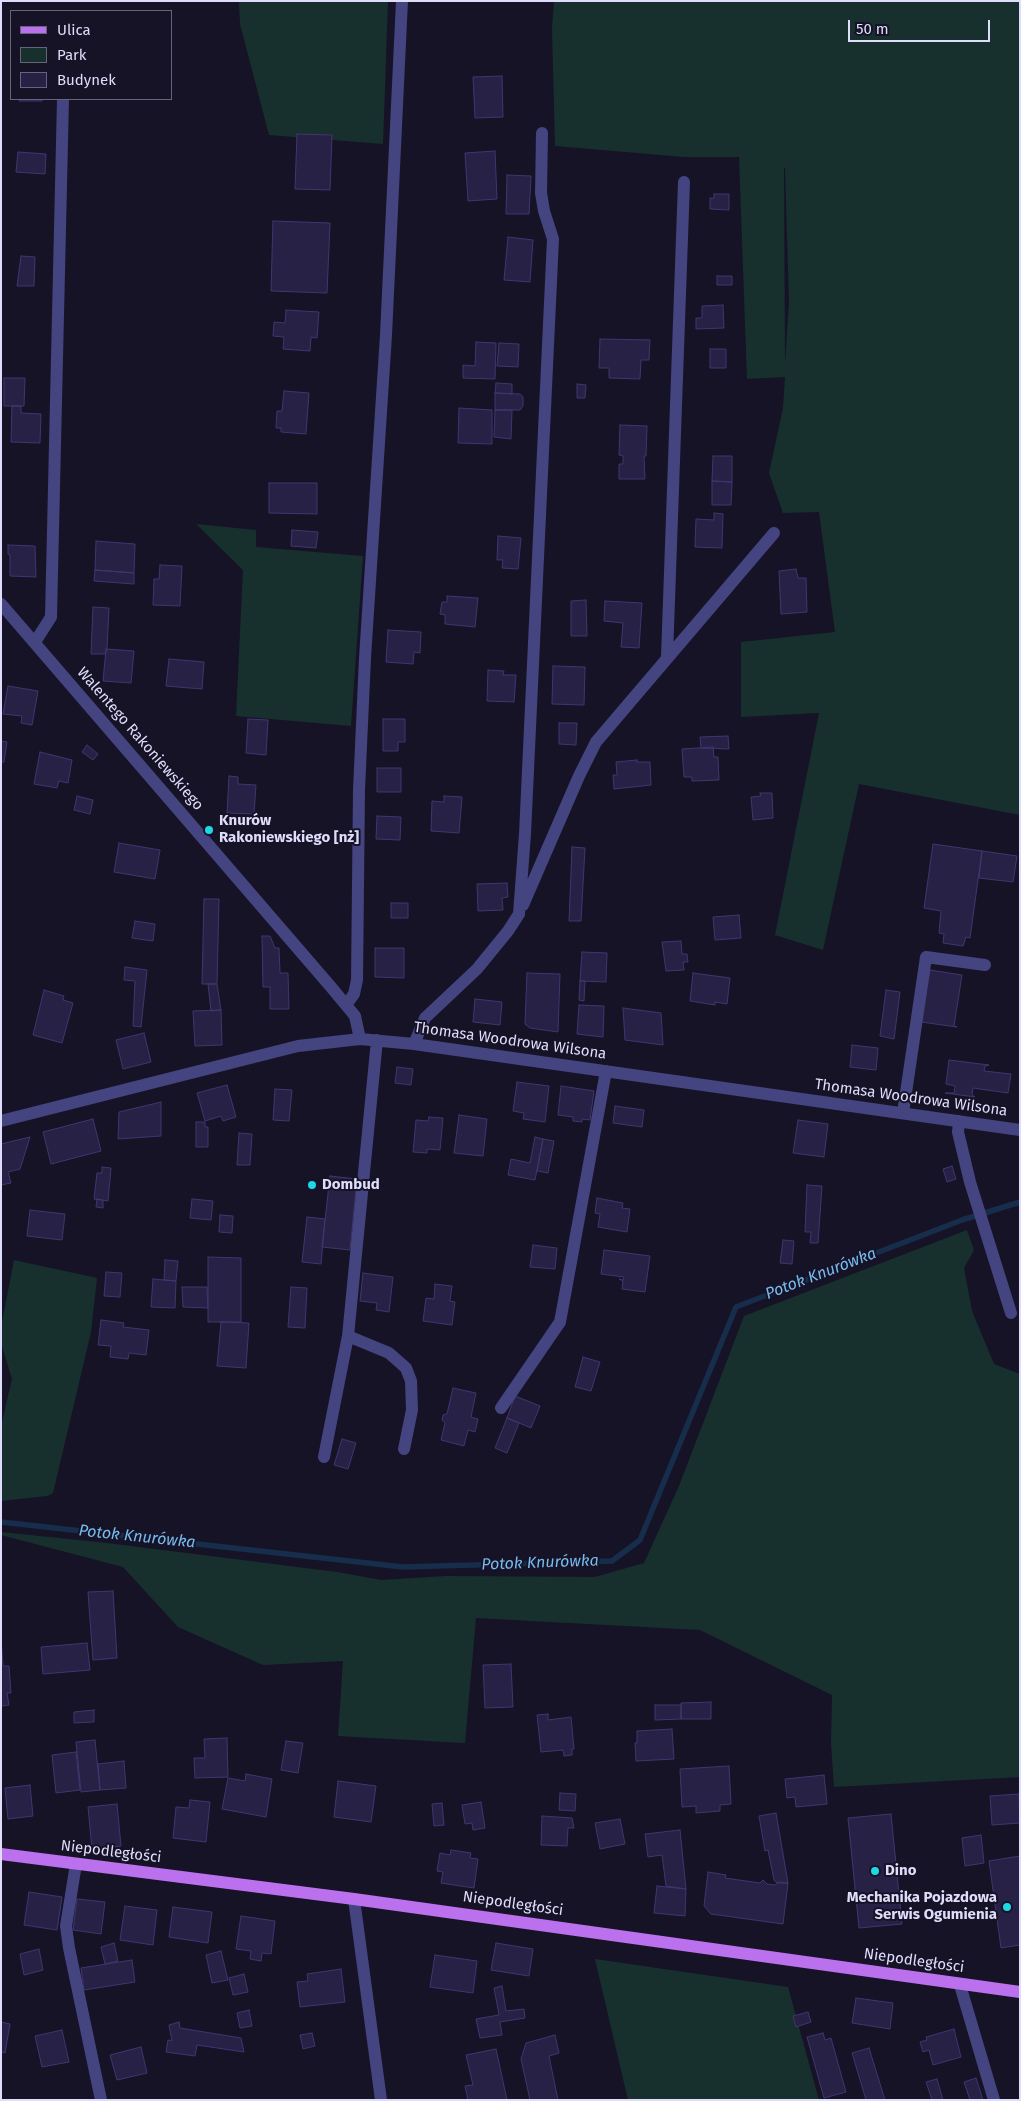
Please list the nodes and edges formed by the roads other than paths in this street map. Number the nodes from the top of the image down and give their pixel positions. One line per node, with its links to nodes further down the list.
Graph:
1 (402, 1): 11 (street)
2 (63, 100): 7 (street)
3 (542, 133): 9 (street)
4 (684, 182): 8 (street)
5 (774, 533): 8 (street)
6 (1, 604): 7 (street, Walentego Rakoniewskiego)
7 (35, 642): 11 (street, Walentego Rakoniewskiego)
8 (667, 656): 9 (street)
9 (518, 914): 14 (street)
10 (984, 965): 16 (street)
11 (346, 1006): 12 (street, Walentego Rakoniewskiego)
12 (360, 1039): 13 (street, Thomasa Woodrowa Wilsona); 17 (street, Thomasa Woodrowa Wilsona)
13 (377, 1040): 14 (street, Thomasa Woodrowa Wilsona); 21 (street)
14 (414, 1044): 15 (street, Thomasa Woodrowa Wilsona)
15 (606, 1071): 16 (street, Thomasa Woodrowa Wilsona); 22 (street)
16 (903, 1113): 18 (street, Thomasa Woodrowa Wilsona)
17 (1, 1120)
18 (959, 1121): 19 (street, Thomasa Woodrowa Wilsona); 20 (street)
19 (1020, 1130)
20 (1011, 1313)
21 (348, 1336): 23 (street); 24 (street)
22 (502, 1408)
23 (404, 1449)
24 (324, 1457)
25 (1, 1854): 26 (main road, Niepodległości)
26 (76, 1864): 27 (main road, Niepodległości); 30 (street)
27 (354, 1899): 28 (main road, Niepodległości); 31 (street)
28 (960, 1985): 29 (main road, Niepodległości); 32 (street)
29 (1020, 1992)
30 (101, 2100)
31 (381, 2100)
32 (994, 2100)

